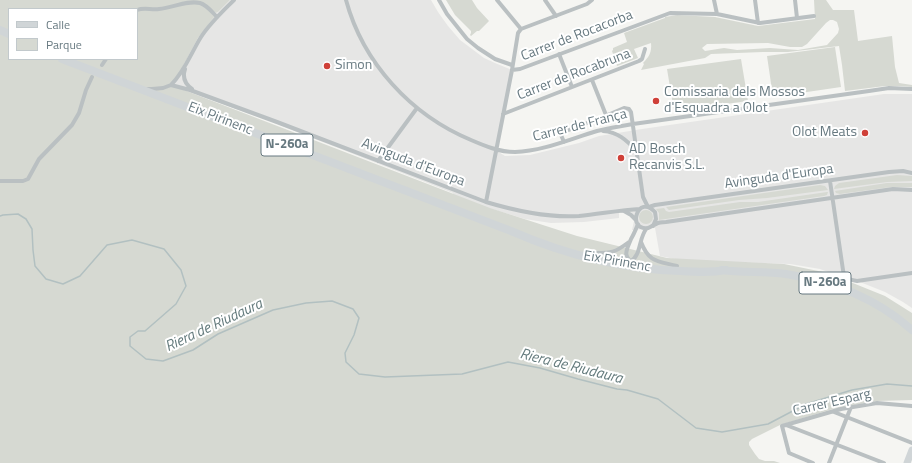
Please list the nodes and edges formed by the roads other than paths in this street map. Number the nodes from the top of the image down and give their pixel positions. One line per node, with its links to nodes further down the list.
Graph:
1 (234, 0): 14 (street)
2 (346, 0): 33 (street, Carrer de França)
3 (439, 0): 23 (street)
4 (497, 0): 17 (street)
5 (545, 0): 12 (street)
6 (714, 0): 11 (street)
7 (755, 0): 16 (street)
8 (795, 0): 15 (street)
9 (590, 1): 12 (street)
10 (138, 10): 14 (street)
11 (717, 14): 16 (street, Carrer de Rocacorba); 19 (street, Carrer de Rocacorba)
12 (556, 16): 17 (street)
13 (814, 16): 15 (street, Carrer de Rocacorba)
14 (217, 17): 22 (street)
15 (797, 18): 16 (street, Carrer de Rocacorba)
16 (758, 23)
17 (521, 29): 23 (street)
18 (645, 49): 27 (street, Carrer de Rocabruna)
19 (559, 54): 25 (street, Carrer de Rocacorba); 30 (street)
20 (65, 60): 29 (main road, Eix Pirinenc / N-260a)
21 (105, 60): 24 (street)
22 (187, 63): 28 (street); 32 (street, Avinguda d'Europa)
23 (512, 64): 25 (street)
24 (102, 65)
25 (512, 70): 34 (street)
26 (92, 77): 43 (street)
27 (592, 80): 30 (street, Carrer de Rocabruna); 35 (street)
28 (171, 85): 29 (street, Avinguda d'Europa); 32 (street, Avinguda d'Europa)
29 (134, 86): 55 (main road, Eix Pirinenc / N-260a)
30 (572, 87): 34 (street, Carrer de Rocabruna)
31 (912, 90): 36 (street, Carrer de França)
32 (202, 94): 41 (street, Avinguda d'Europa)
33 (417, 108): 39 (street, Carrer de França); 41 (street)
34 (503, 114): 39 (street)
35 (606, 115): 36 (street); 38 (street)
36 (633, 124): 37 (street, Carrer de França); 40 (street)
37 (598, 131): 38 (street, Carrer de França); 40 (street)
38 (564, 142): 39 (street, Carrer de França)
39 (496, 149): 48 (street)
40 (636, 150): 46 (street)
41 (378, 161): 48 (street, Avinguda d'Europa)
42 (912, 172): 44 (street, Avinguda d'Europa)
43 (0, 181)
44 (830, 181): 47 (street); 49 (street, Avinguda d'Europa)
45 (912, 190): 47 (street, Avinguda d'Europa)
46 (643, 197): 49 (street); 50 (street)
47 (832, 198): 53 (street, Avinguda d'Europa); 64 (street)
48 (486, 202): 51 (street, Avinguda d'Europa)
49 (648, 207): 50 (street); 53 (street)
50 (641, 208): 51 (street, Avinguda d'Europa); 52 (street)
51 (623, 210): 52 (street)
52 (637, 222): 54 (street); 56 (street)
53 (652, 226): 54 (street)
54 (647, 228): 57 (street)
55 (511, 231): 58 (main road, Eix Pirinenc / N-260a); 59 (main road, Eix Pirinenc / N-260a)
56 (631, 240): 59 (street); 60 (street)
57 (641, 242): 60 (street); 61 (street)
58 (570, 253): 60 (street); 63 (main road, Eix Pirinenc / N-260a)
59 (591, 253): 60 (main road, Eix Pirinenc / N-260a)
60 (631, 262): 61 (main road, Eix Pirinenc / N-260a); 63 (street)
61 (677, 266): 62 (main road, Eix Pirinenc / N-260a)
62 (726, 270): 63 (main road, Eix Pirinenc / N-260a); 65 (main road, Eix Pirinenc / N-260a)
63 (690, 271)
64 (912, 273)
65 (912, 330)
66 (912, 406): 67 (street, Carrer Esparg)
67 (851, 407): 68 (street, Carrer Esparg); 69 (street)
68 (834, 411): 69 (street); 70 (street, Carrer Esparg)
69 (847, 417): 71 (street); 72 (street)
70 (784, 426): 72 (street); 74 (street)
71 (912, 443)
72 (836, 445): 75 (street); 76 (street)
73 (912, 450): 77 (main road)
74 (813, 463)
75 (829, 463)
76 (884, 463)
77 (907, 463)

